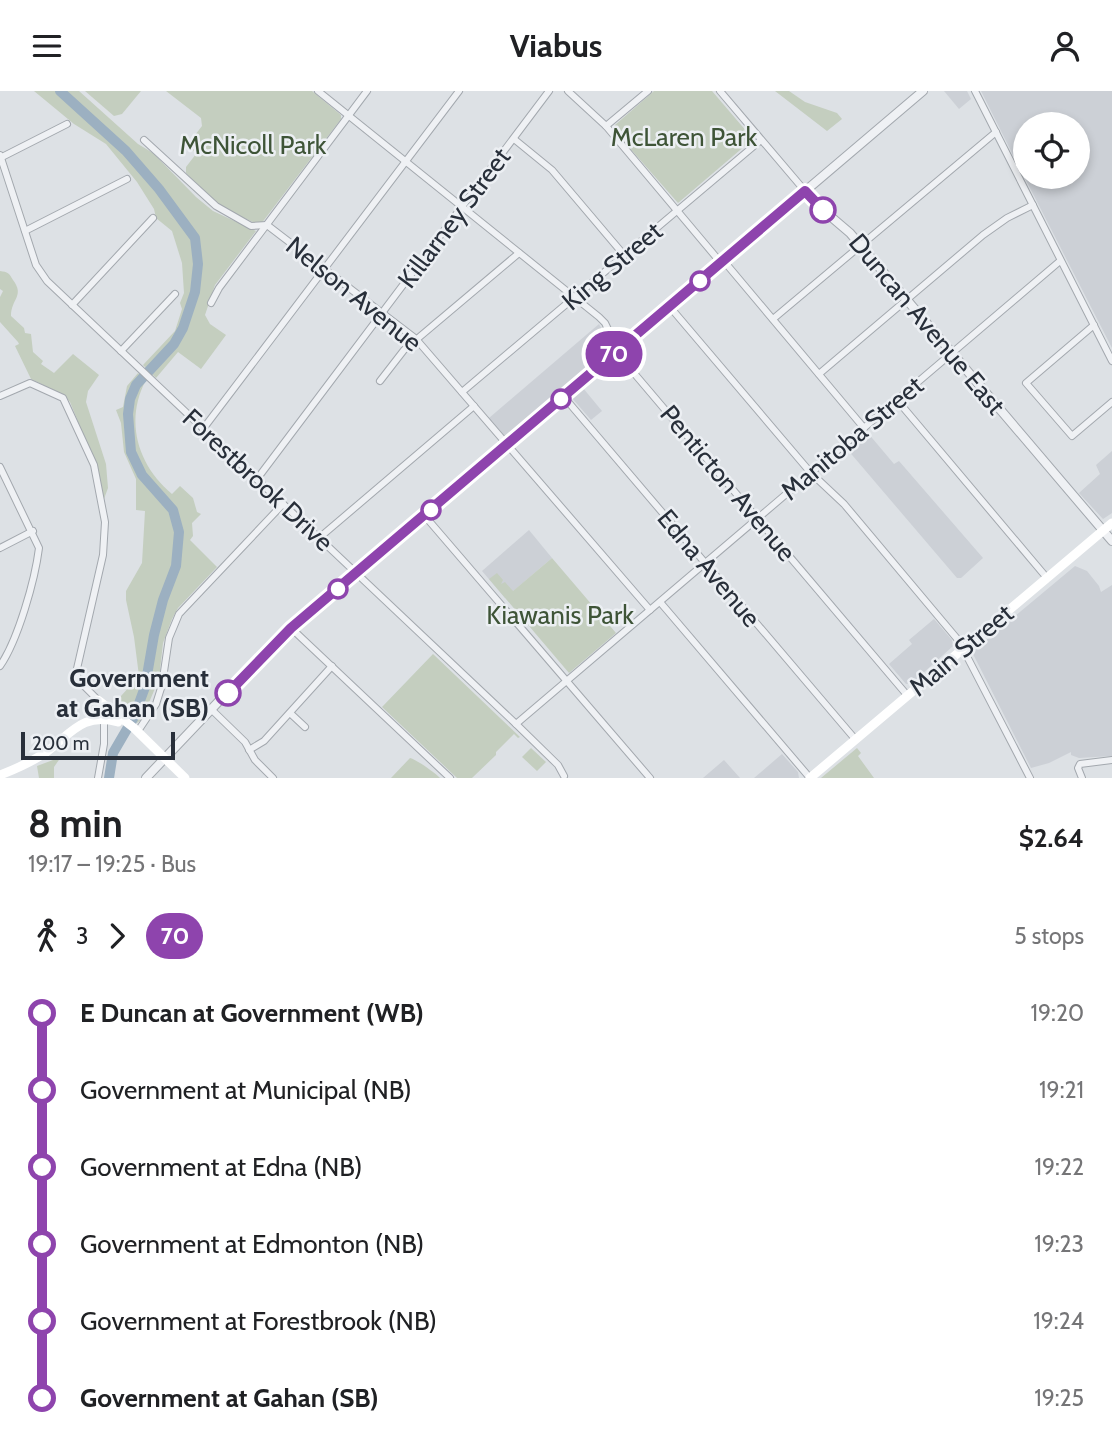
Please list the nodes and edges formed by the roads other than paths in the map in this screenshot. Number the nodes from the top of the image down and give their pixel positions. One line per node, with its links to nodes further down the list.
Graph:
1 (318, 91): 10 (street, Penticton Avenue)
2 (368, 91): 10 (street)
3 (459, 91): 18 (street)
4 (549, 91): 14 (street, Killarney Street)
5 (568, 91): 12 (street)
6 (648, 91): 12 (street)
7 (720, 91): 16 (street, Duncan Avenue East)
8 (923, 91): 20 (street)
9 (975, 91): 13 (street)
10 (349, 116): 18 (street, Penticton Avenue); 25 (street)
11 (67, 124): 17 (street)
12 (606, 127): 23 (street)
13 (996, 132): 21 (street); 27 (street)
14 (514, 139): 22 (street, Killarney Street); 29 (street)
15 (144, 140): 25 (street, Nelson Avenue)
16 (761, 140): 20 (street, Duncan Avenue East); 23 (street, King Street)
17 (1, 156): 26 (street, Forestbrook Drive)
18 (405, 162): 22 (street, Penticton Avenue); 32 (street)
19 (127, 179): 26 (street)
20 (805, 191): 27 (street, Duncan Avenue East); 31 (street)
21 (1033, 205): 30 (street); 35 (street)
22 (462, 207): 28 (street, Penticton Avenue); 39 (street, Killarney Street)
23 (677, 211): 29 (street, King Street); 31 (street)
24 (153, 218): 37 (street)
25 (267, 225): 32 (street, Nelson Avenue); 36 (street)
26 (25, 231): 37 (street, Forestbrook Drive)
27 (860, 244): 35 (street, Duncan Avenue East); 40 (street)
28 (519, 253): 34 (street, Penticton Avenue); 42 (street)
29 (624, 255): 34 (street, King Street)
30 (1060, 261): 41 (street); 45 (street, Manitoba Street)
31 (723, 262): 38 (street); 40 (street)
32 (324, 269): 39 (street, Nelson Avenue); 56 (street)
33 (174, 294): 43 (street)
34 (574, 297): 44 (street, Penticton Avenue); 49 (street, King Street)
35 (907, 300): 45 (street, Duncan Avenue East); 47 (street)
36 (211, 303)
37 (72, 305): 43 (street, Forestbrook Drive)
38 (670, 307): 44 (street); 59 (street)
39 (382, 313): 42 (street, Nelson Avenue); 60 (street, Killarney Street)
40 (773, 319): 47 (street)
41 (1094, 325): 46 (street); 53 (street)
42 (416, 339): 48 (street); 49 (street, Nelson Avenue)
43 (121, 351): 56 (street, Forestbrook Drive)
44 (618, 351): 51 (street); 63 (street, Penticton Avenue)
45 (952, 353): 52 (street, Manitoba Street); 66 (street, Duncan Avenue East)
46 (1112, 361)
47 (819, 374): 55 (street)
48 (380, 381)
49 (462, 392): 54 (street, Nelson Avenue)
50 (0, 396): 81 (street)
51 (564, 397): 57 (street); 70 (street, Edna Avenue)
52 (897, 400): 55 (street, Manitoba Street); 72 (street)
53 (1112, 402)
54 (474, 406): 57 (street, Nelson Avenue); 67 (street)
55 (864, 428): 59 (street, Manitoba Street)
56 (203, 429): 60 (street, Forestbrook Drive)
57 (507, 445): 62 (street); 74 (street, Nelson Avenue)
58 (1, 470): 65 (street)
59 (811, 474): 63 (street, Manitoba Street); 76 (street)
60 (257, 479): 61 (street, Forestbrook Drive)
61 (283, 504): 67 (street, Forestbrook Drive); 87 (street)
62 (424, 515): 71 (street); 79 (street)
63 (758, 519): 70 (street, Manitoba Street); 80 (street, Penticton Avenue)
64 (1112, 523): 66 (main road, Main Street)
65 (33, 531): 69 (street); 77 (street)
66 (1103, 531): 68 (street, Duncan Avenue East); 72 (main road, Main Street)
67 (319, 538): 71 (street, Forestbrook Drive)
68 (1112, 541)
69 (0, 548)
70 (705, 564): 73 (street, Manitoba Street); 88 (street, Edna Avenue)
71 (356, 573): 75 (street); 85 (street, Forestbrook Drive)
72 (1047, 578): 76 (main road, Main Street)
73 (660, 602): 74 (street, Manitoba Street); 101 (street)
74 (650, 611): 79 (street, Manitoba Street)
75 (291, 628): 78 (street); 82 (street)
76 (963, 648): 80 (main road, Main Street); 102 (street)
77 (0, 666)
78 (332, 666): 83 (street); 99 (street)
79 (566, 682): 85 (street, Manitoba Street); 100 (street)
80 (907, 695): 88 (main road, Main Street)
81 (98, 700): 84 (main road); 84 (main road)
82 (212, 710): 89 (street); 90 (street)
83 (290, 712): 86 (street); 89 (street)
84 (113, 721): 87 (main road); 92 (main road); 94 (street)
85 (516, 724): 93 (street, Forestbrook Drive)
86 (305, 727)
87 (134, 731): 90 (main road)
88 (855, 739): 101 (main road, Main Street)
89 (249, 750): 98 (street)
90 (164, 760): 95 (street); 96 (main road); 97 (main road)
91 (1112, 760): 103 (street)
92 (0, 775)
93 (564, 776)
94 (98, 778)
95 (146, 778)
96 (178, 778)
97 (185, 778)
98 (273, 778)
99 (450, 778)
100 (650, 778)
101 (810, 778)
102 (1030, 778)
103 (1082, 778)

